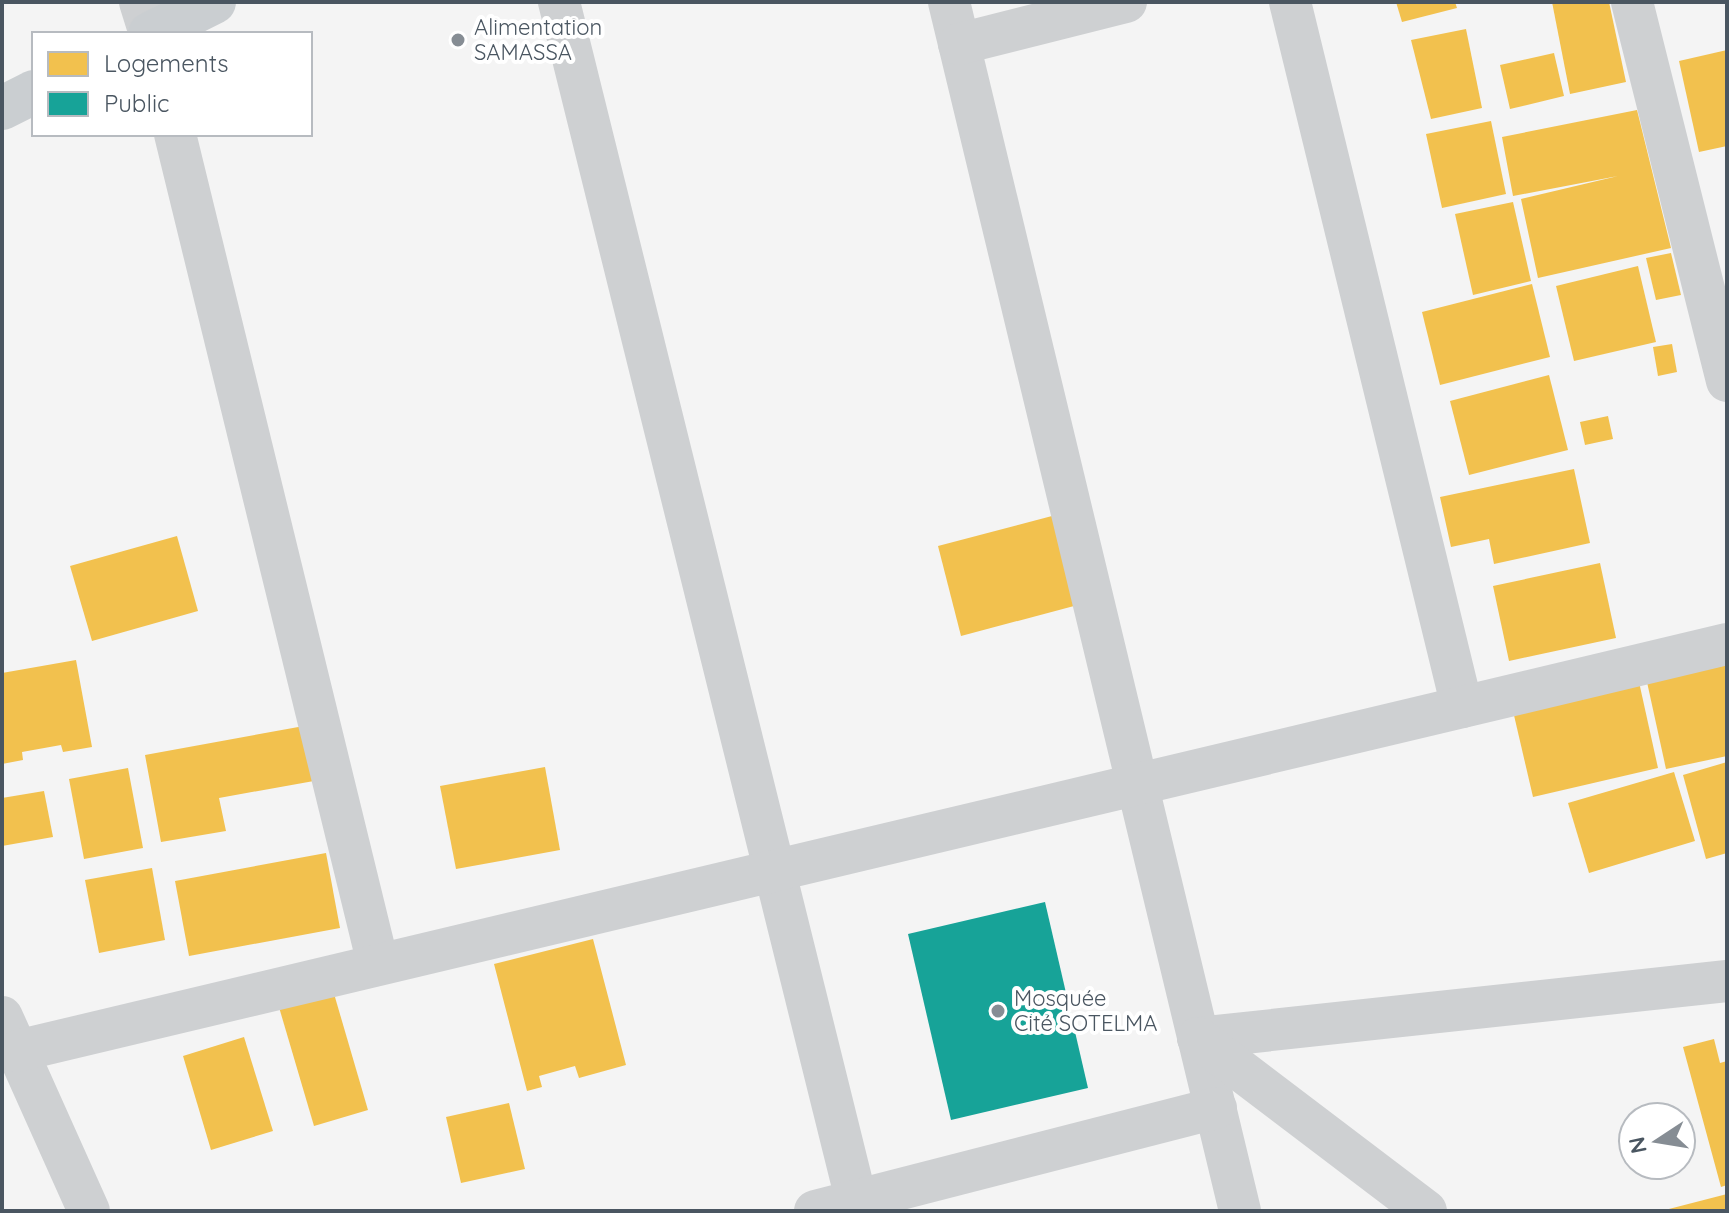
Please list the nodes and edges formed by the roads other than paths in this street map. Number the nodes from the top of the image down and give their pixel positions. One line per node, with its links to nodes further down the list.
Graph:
1 (140, 2): 8 (street)
2 (214, 2): 9 (main road)
3 (559, 2): 18 (street)
4 (949, 2): 10 (street)
5 (1126, 2): 10 (street)
6 (1290, 2): 16 (street)
7 (1632, 2): 14 (street)
8 (149, 32)
9 (154, 32)
10 (959, 44): 17 (street)
11 (32, 93): 12 (main road)
12 (2, 108)
13 (175, 136): 19 (street)
14 (1727, 381)
15 (1727, 644): 16 (street)
16 (1462, 707): 17 (street)
17 (1137, 784): 18 (street); 22 (street)
18 (774, 870): 19 (street); 24 (street)
19 (378, 964): 21 (street)
20 (1727, 981): 22 (street)
21 (10, 1034): 25 (street)
22 (1198, 1038): 23 (street); 28 (street)
23 (1216, 1108): 24 (street); 27 (street)
24 (858, 1206): 26 (street)
25 (89, 1211)
26 (815, 1211)
27 (1240, 1211)
28 (1426, 1211)

